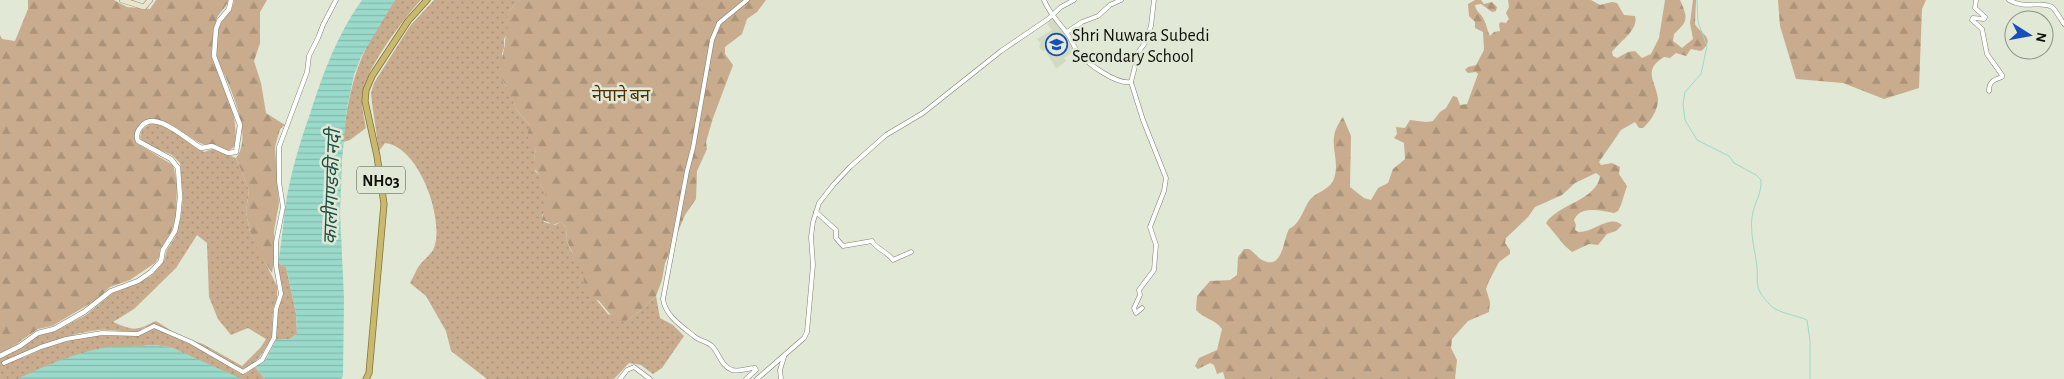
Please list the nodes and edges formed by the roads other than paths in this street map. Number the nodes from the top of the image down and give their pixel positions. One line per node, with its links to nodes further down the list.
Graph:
1 (122, 0): 2 (main road)
2 (150, 0)
3 (231, 0): 21 (street)
4 (336, 0): 23 (street)
5 (426, 0): 24 (highway, NH03)
6 (747, 0): 27 (street)
7 (1044, 0): 13 (street)
8 (1074, 0): 13 (street)
9 (1121, 0): 15 (street)
10 (1154, 0): 16 (street)
11 (1976, 0): 17 (street)
12 (2010, 0): 14 (street)
13 (1052, 15): 15 (street); 18 (street)
14 (2064, 24)
15 (1067, 32): 16 (street)
16 (1131, 82): 20 (street)
17 (1989, 91)
18 (816, 212): 19 (street); 22 (street)
19 (911, 252)
20 (1142, 308)
21 (0, 356)
22 (784, 356): 28 (street); 29 (street)
23 (4, 363)
24 (366, 379)
25 (620, 379): 26 (street)
26 (650, 379)
27 (746, 379)
28 (757, 379)
29 (781, 379)

